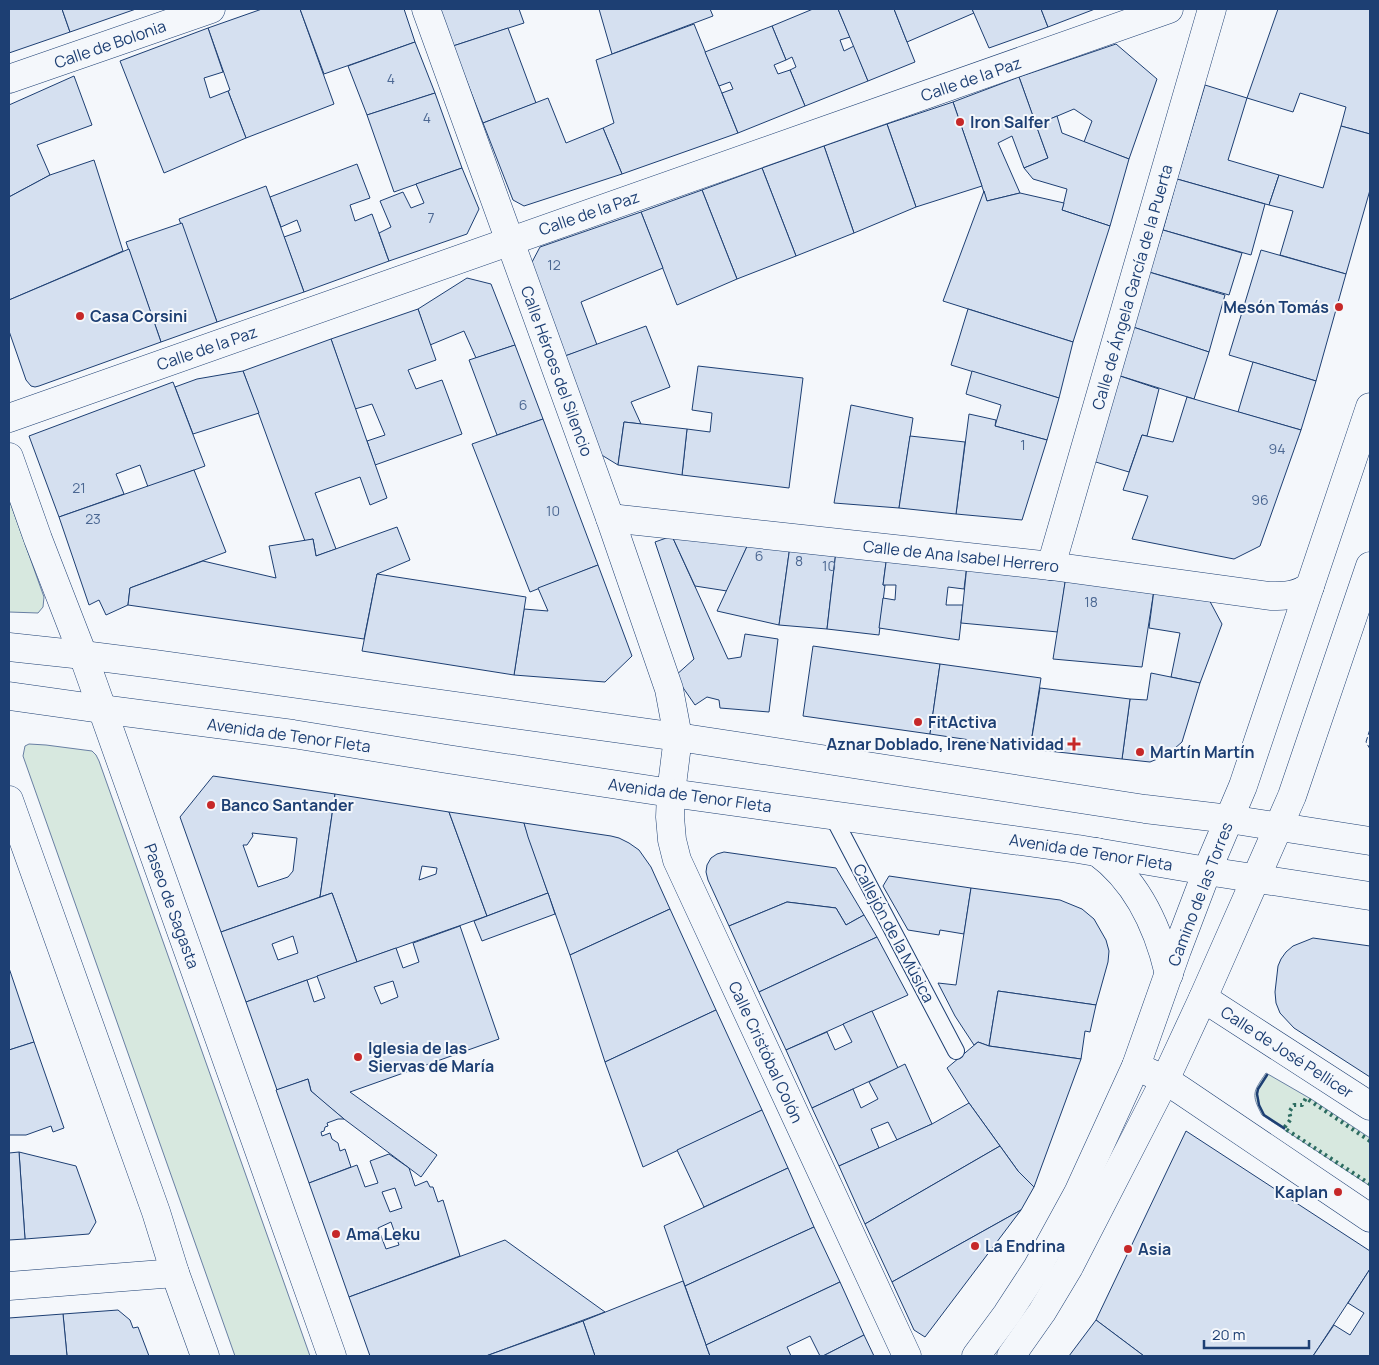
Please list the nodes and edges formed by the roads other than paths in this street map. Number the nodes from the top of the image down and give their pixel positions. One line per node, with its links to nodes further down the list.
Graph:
1 (212, 9): 5 (main road, Calle de Bolonia)
2 (426, 9): 6 (main road, Calle Héroes del Silencio)
3 (1169, 9): 6 (main road, Calle de la Paz)
4 (1212, 9): 11 (main road, Calle de Ángela García de la Puerta)
5 (9, 78)
6 (510, 241): 8 (main road, Calle de la Paz); 10 (main road, Calle Héroes del Silencio)
7 (1370, 406): 13 (main road, Camino de las Torres)
8 (9, 418)
9 (9, 457): 15 (main road, Paseo de Sagasta)
10 (610, 518): 11 (main road, Calle de Ana Isabel Herrero); 18 (main road, Calle Héroes del Silencio)
11 (1051, 566): 13 (main road, Calle de Ana Isabel Herrero)
12 (1370, 566): 23 (main road)
13 (1310, 586): 22 (main road, Camino de las Torres)
14 (9, 648): 15 (main road)
15 (83, 655): 17 (main road, Paseo de Sagasta); 18 (main road)
16 (9, 696): 17 (main road, Avenida de Tenor Fleta)
17 (101, 710): 19 (main road, Avenida de Tenor Fleta); 39 (main road, Paseo de Sagasta)
18 (678, 737): 19 (main road, Calle Cristóbal Colón); 22 (main road)
19 (671, 792): 21 (main road, Avenida de Tenor Fleta); 40 (main road, Calle Cristóbal Colón)
20 (9, 800): 36 (main road)
21 (832, 815): 25 (main road, Avenida de Tenor Fleta); 31 (lane, Callejón de la Música)
22 (1229, 819): 23 (main road); 26 (main road, Camino de las Torres)
23 (1279, 827): 24 (main road); 27 (main road)
24 (1370, 841)
25 (1097, 852): 26 (main road, Avenida de Tenor Fleta); 29 (main road)
26 (1207, 871): 27 (main road, Avenida de Tenor Fleta); 29 (main road, Camino de las Torres)
27 (1257, 878): 28 (main road, Avenida de Tenor Fleta); 30 (main road)
28 (1370, 896)
29 (1169, 974): 32 (main road, Camino de las Torres)
30 (1203, 998): 33 (main road); 34 (main road, Calle de José Pellicer)
31 (956, 1051)
32 (1136, 1066): 33 (main road); 41 (main road, Camino de las Torres)
33 (1165, 1080): 35 (main road); 42 (main road)
34 (1370, 1106)
35 (1370, 1218)
36 (175, 1273): 37 (main road); 38 (main road)
37 (9, 1286)
38 (205, 1356)
39 (332, 1356)
40 (906, 1356)
41 (976, 1356)
42 (1011, 1356)

